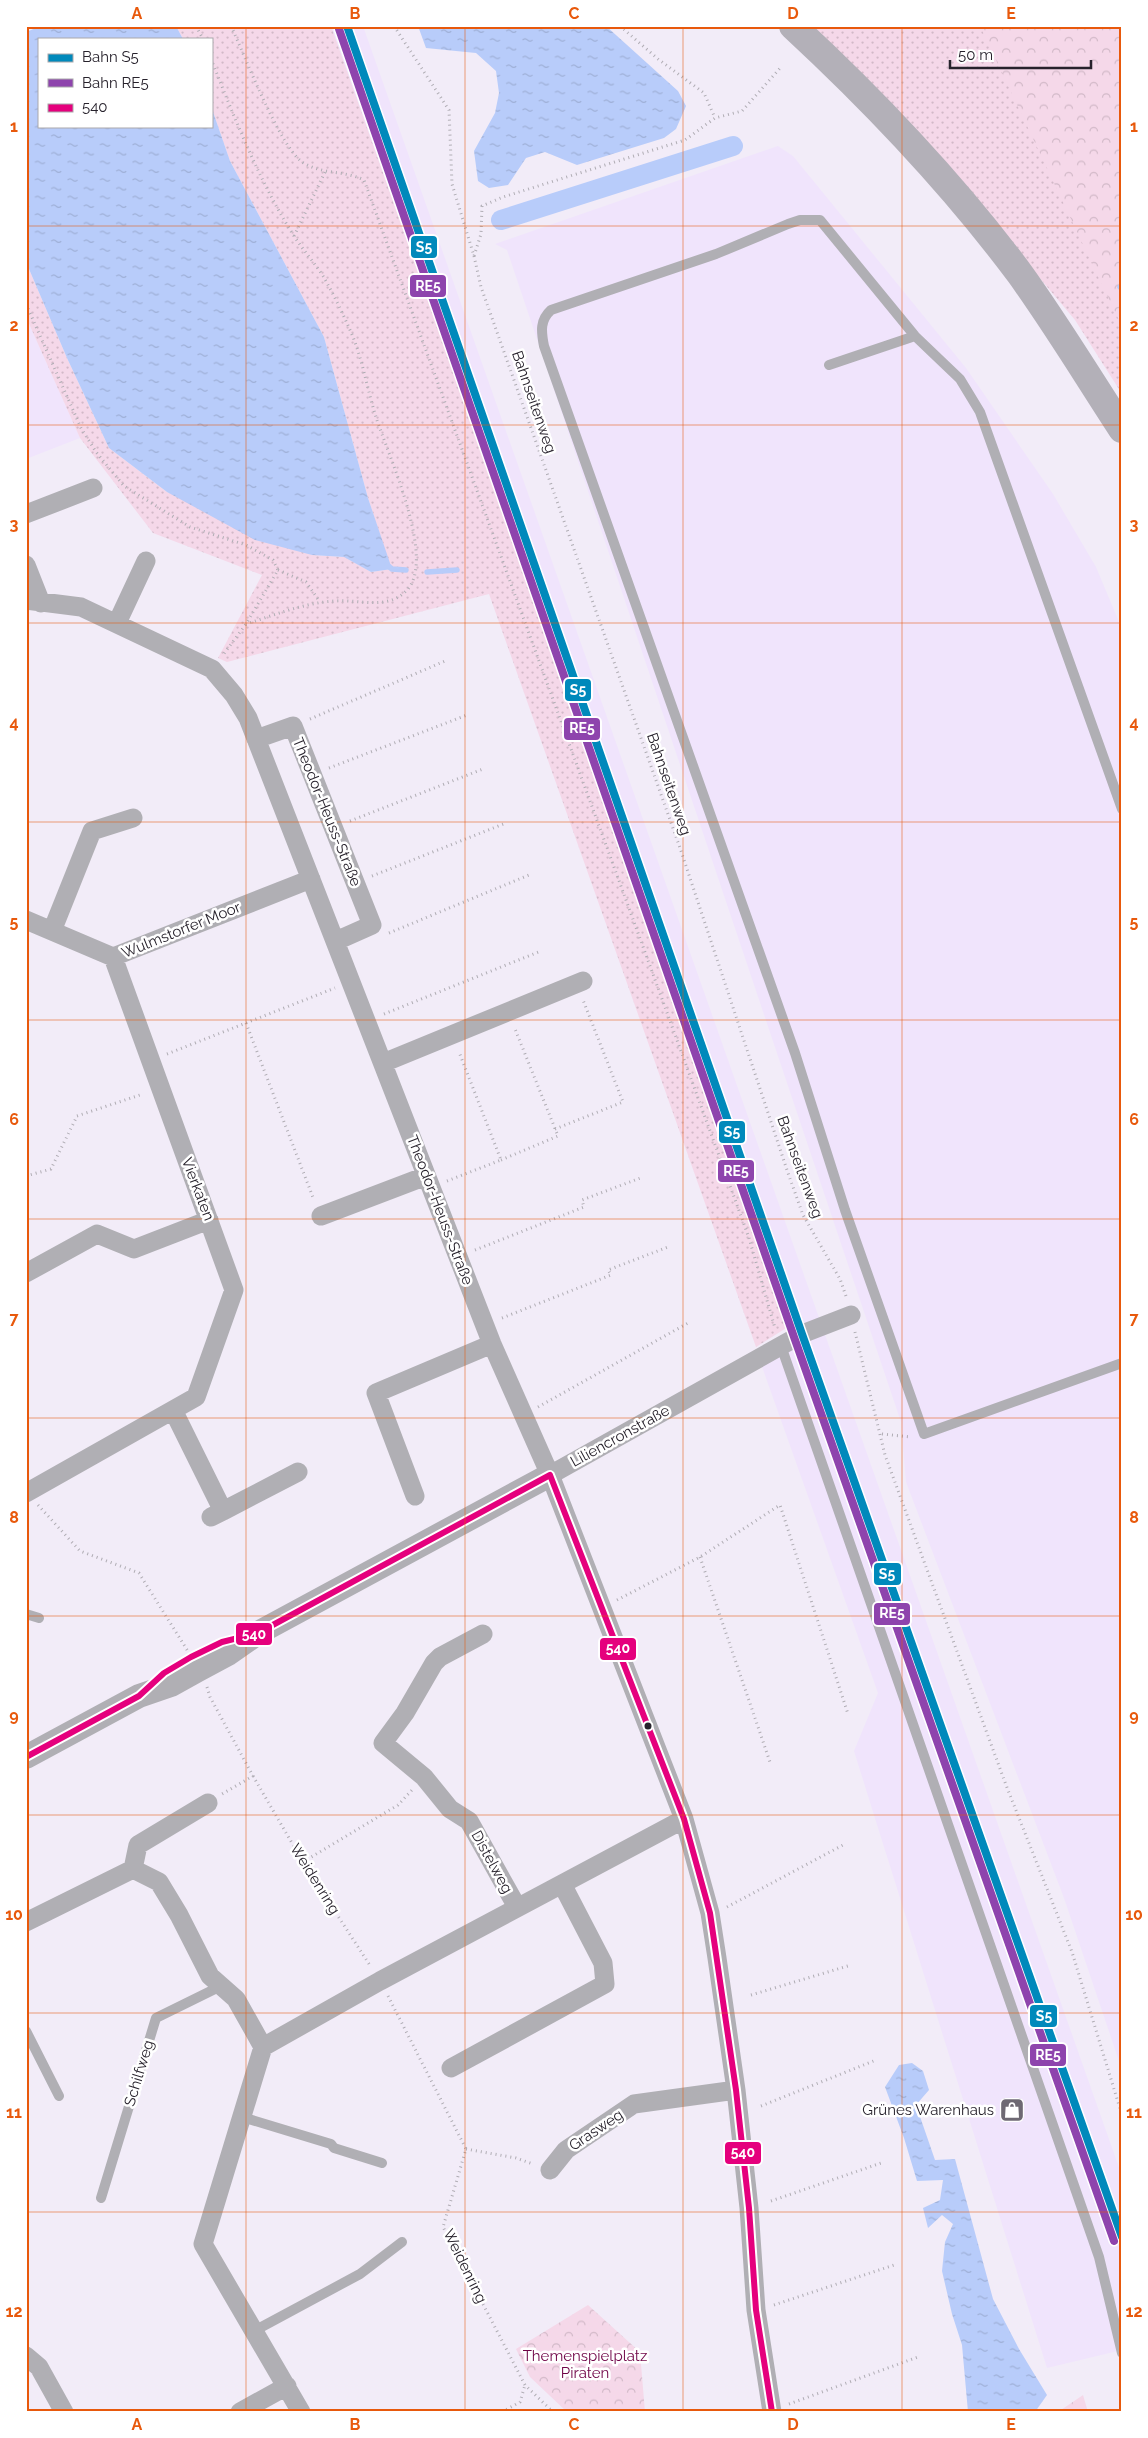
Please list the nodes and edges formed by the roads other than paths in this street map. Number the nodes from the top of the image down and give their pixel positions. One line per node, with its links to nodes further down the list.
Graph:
1 (793, 26): 4 (main road)
2 (915, 336): 3 (lane); 12 (lane); 28 (lane)
3 (829, 365)
4 (1122, 429)
5 (93, 488): 6 (street)
6 (26, 514)
7 (146, 561): 10 (street)
8 (26, 565): 9 (street)
9 (34, 601): 10 (street, Theodor-Heuss-Straße)
10 (117, 623): 11 (street, Theodor-Heuss-Straße)
11 (256, 739): 14 (street, Theodor-Heuss-Straße); 17 (street, Theodor-Heuss-Straße)
12 (1122, 809)
13 (133, 818): 16 (street)
14 (311, 879): 17 (street, Theodor-Heuss-Straße); 18 (street, Wulmstorfer Moor)
15 (26, 920): 16 (street, Wulmstorfer Moor)
16 (52, 932): 18 (street, Wulmstorfer Moor)
17 (336, 941): 20 (street, Theodor-Heuss-Straße)
18 (113, 957): 23 (street, Vierkaten)
19 (580, 983): 20 (street)
20 (383, 1063): 21 (street, Theodor-Heuss-Straße)
21 (429, 1182): 22 (street); 26 (street, Theodor-Heuss-Straße)
22 (321, 1216)
23 (209, 1220): 24 (street); 29 (street, Vierkaten)
24 (26, 1273)
25 (851, 1315): 27 (street, Liliencronstraße)
26 (492, 1344): 31 (street, Theodor-Heuss-Straße); 33 (street)
27 (781, 1346): 31 (street, Liliencronstraße); 56 (lane)
28 (1122, 1363)
29 (173, 1410): 30 (street); 32 (street, Vierkaten)
30 (298, 1472)
31 (550, 1476): 37 (street, Liliencronstraße); 39 (street, Theodor-Heuss-Straße)
32 (26, 1493)
33 (415, 1496)
34 (26, 1614): 35 (lane)
35 (39, 1618)
36 (483, 1634): 42 (street, Distelweg)
37 (26, 1757)
38 (208, 1803): 40 (street)
39 (684, 1819): 41 (street); 48 (street, Theodor-Heuss-Straße)
40 (133, 1868): 43 (street); 44 (street)
41 (562, 1884): 42 (street); 47 (street)
42 (517, 1907): 46 (street)
43 (26, 1922)
44 (221, 1986): 46 (street); 53 (lane, Schilfweg)
45 (26, 2030): 49 (lane)
46 (263, 2047): 50 (street)
47 (451, 2068)
48 (736, 2090): 52 (street, Grasweg); 59 (street, Theodor-Heuss-Straße)
49 (60, 2096)
50 (242, 2118): 51 (lane); 55 (street)
51 (382, 2164)
52 (550, 2170)
53 (101, 2198)
54 (402, 2242): 55 (lane)
55 (254, 2331): 58 (street)
56 (1122, 2353)
57 (26, 2356): 60 (street)
58 (287, 2386): 61 (street); 62 (street)
59 (772, 2411)
60 (64, 2412)
61 (240, 2412)
62 (301, 2412)

